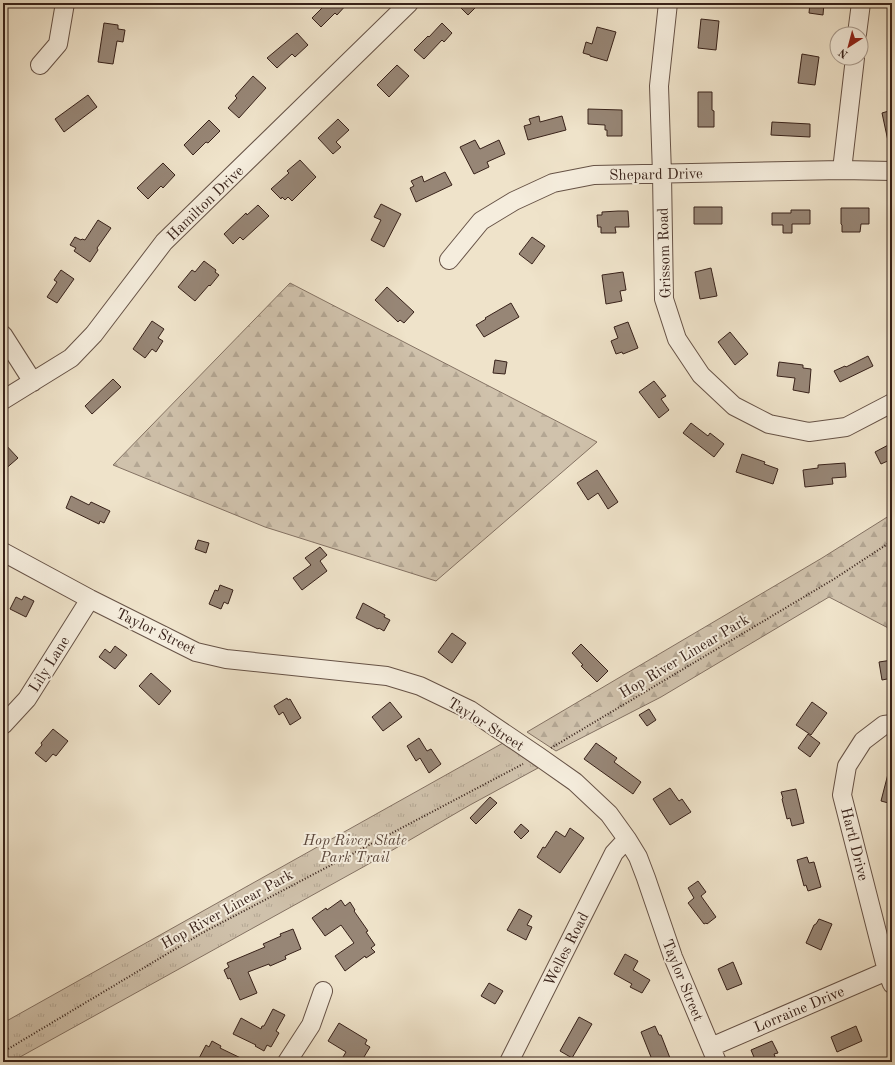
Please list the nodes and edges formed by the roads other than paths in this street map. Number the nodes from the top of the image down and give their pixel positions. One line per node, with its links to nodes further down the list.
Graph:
1 (65, 3): 6 (street)
2 (408, 3): 13 (street, Hamilton Drive)
3 (668, 3): 10 (street, Grissom Road)
4 (861, 3): 5 (street)
5 (858, 26)
6 (40, 65)
7 (853, 66): 8 (street)
8 (842, 170): 9 (street, Shepard Drive); 10 (street, Shepard Drive)
9 (892, 171)
10 (662, 174): 11 (street, Shepard Drive); 15 (street, Grissom Road)
11 (449, 260)
12 (3, 335): 13 (street)
13 (33, 382): 14 (street, Hamilton Drive)
14 (3, 400)
15 (892, 402)
16 (3, 552): 17 (street, Taylor Street)
17 (90, 599): 19 (street, Lily Lane); 20 (street, Taylor Street)
18 (892, 724): 21 (street, Hartl Drive)
19 (3, 725)
20 (627, 839): 23 (street, Taylor Street); 25 (street, Welles Road)
21 (889, 978): 23 (street, Lorraine Drive)
22 (323, 991): 24 (street)
23 (714, 1055)
24 (287, 1062)
25 (509, 1062)

